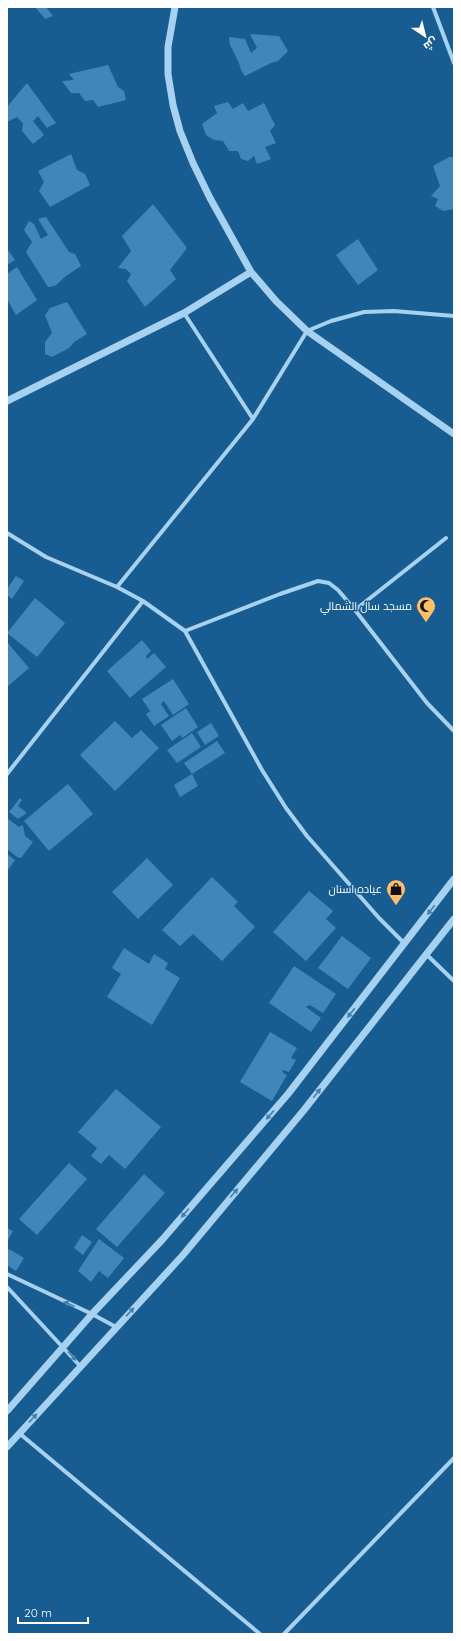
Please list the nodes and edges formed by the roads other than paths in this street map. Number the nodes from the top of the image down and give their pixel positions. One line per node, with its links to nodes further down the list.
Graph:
1 (175, 7): 4 (street)
2 (433, 7): 3 (street)
3 (454, 63)
4 (251, 272): 5 (street); 7 (street)
5 (184, 313): 8 (street); 9 (street)
6 (454, 316): 7 (street)
7 (307, 331): 9 (street); 10 (street)
8 (7, 401)
9 (253, 419): 13 (street)
10 (454, 434)
11 (7, 533): 13 (street)
12 (446, 538): 15 (street)
13 (117, 587): 14 (street)
14 (143, 601): 16 (street); 18 (street)
15 (355, 610): 16 (street); 17 (street)
16 (185, 630): 21 (street)
17 (454, 730)
18 (7, 774)
19 (454, 879): 21 (street, one-way to 21)
20 (454, 919): 22 (street)
21 (405, 944): 26 (street, one-way to 26)
22 (427, 955): 23 (street); 27 (street, one-way to 22)
23 (454, 981)
24 (7, 1274): 26 (street, one-way to 24)
25 (7, 1286): 28 (street)
26 (92, 1314): 27 (street); 28 (street)
27 (116, 1327): 29 (street)
28 (63, 1346): 29 (street, one-way to 29); 30 (street)
29 (81, 1367): 31 (street, one-way to 29)
30 (7, 1410)
31 (19, 1433): 32 (street); 34 (street)
32 (7, 1447)
33 (454, 1458): 35 (street)
34 (260, 1634)
35 (284, 1634)

